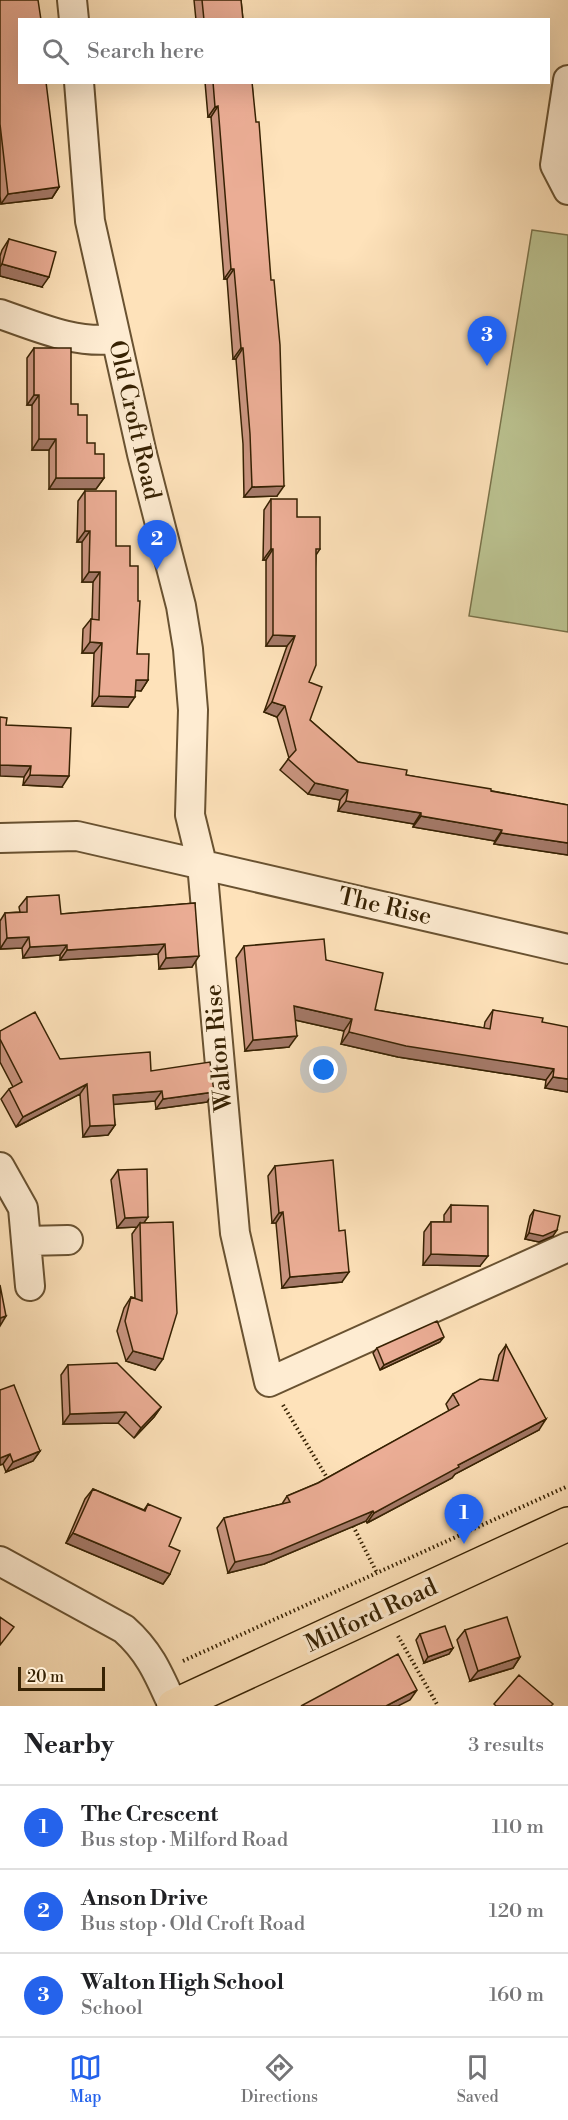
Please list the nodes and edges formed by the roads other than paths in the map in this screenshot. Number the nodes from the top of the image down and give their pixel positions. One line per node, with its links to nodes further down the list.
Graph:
1 (72, 0): 2 (street)
2 (74, 18)
3 (568, 81): 5 (street)
4 (79, 84): 7 (street, Old Croft Road)
5 (568, 190)
6 (0, 314): 7 (street)
7 (115, 339): 9 (street, Old Croft Road)
8 (0, 838): 9 (street, The Rise)
9 (202, 864): 10 (street, The Rise); 14 (street, Walton Rise)
10 (568, 949)
11 (0, 1167): 13 (street)
12 (68, 1240): 13 (street)
13 (26, 1241): 15 (street)
14 (568, 1247)
15 (30, 1286)
16 (568, 1524): 18 (highway, Milford Road)
17 (0, 1561): 18 (street)
18 (174, 1706)

